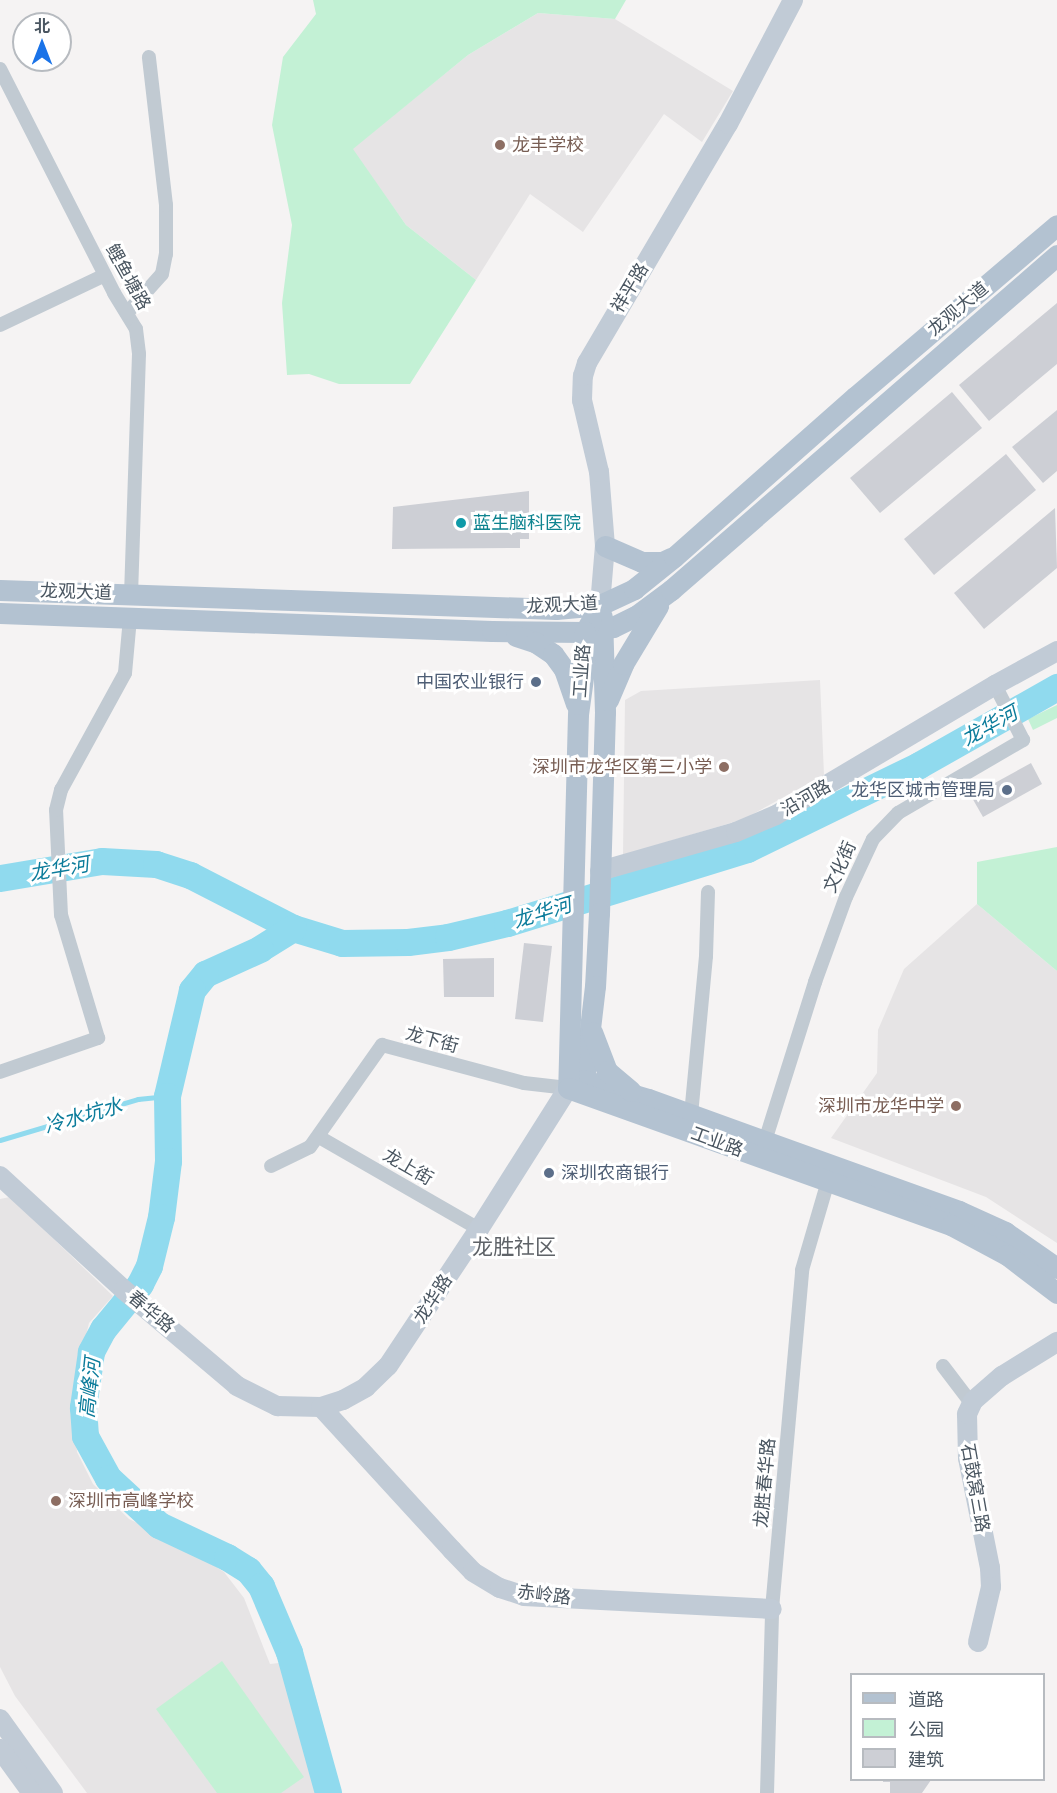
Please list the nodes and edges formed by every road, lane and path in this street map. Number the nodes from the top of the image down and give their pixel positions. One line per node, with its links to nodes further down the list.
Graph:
1 (793, 0): 9 (street, 祥平路)
2 (149, 57): 7 (street)
3 (0, 69): 6 (street, 鲤鱼塘路)
4 (1057, 225): 10 (main road, 龙观大道)
5 (1057, 255): 12 (main road, 龙观大道)
6 (105, 275): 7 (street, 鲤鱼塘路); 8 (street)
7 (127, 313): 13 (street, 鲤鱼塘路)
8 (0, 325)
9 (605, 546): 10 (main road); 14 (street, 祥平路)
10 (674, 556): 14 (main road, 龙观大道)
11 (0, 590): 13 (main road, 龙观大道)
12 (671, 590): 18 (main road, 龙观大道); 21 (main road)
13 (131, 594): 14 (main road, 龙观大道)
14 (600, 605): 18 (main road, 工业路)
15 (0, 613): 16 (main road, 龙观大道)
16 (130, 618): 17 (main road, 龙观大道); 26 (street)
17 (492, 631): 18 (main road, 龙观大道); 22 (main road)
18 (594, 631): 21 (main road, 工业路); 22 (main road, 工业路)
19 (1057, 651): 20 (street, 沿河路)
20 (998, 691): 23 (street, 沿河路); 31 (street, 文化街)
21 (605, 712): 23 (main road, 工业路)
22 (578, 714): 27 (main road, 工业路)
23 (600, 874): 25 (main road, 工业路)
24 (708, 892): 29 (street)
25 (592, 1017): 27 (main road, 工业路); 28 (main road)
26 (0, 1072)
27 (576, 1084): 28 (main road, 工业路); 30 (street, 龙下街); 34 (main road, 工业路); 35 (street, 龙华路)
28 (648, 1099): 29 (main road, 工业路)
29 (691, 1115): 31 (main road, 工业路)
30 (319, 1137): 32 (street, 龙下街); 35 (street, 龙上街)
31 (765, 1141): 36 (main road, 工业路)
32 (271, 1166)
33 (0, 1176): 41 (street, 春华路)
34 (828, 1181): 37 (main road, 工业路); 42 (street, 龙胜春华路)
35 (479, 1229): 41 (street, 龙华路)
36 (1057, 1268)
37 (1057, 1293)
38 (1057, 1342): 40 (street)
39 (943, 1366): 40 (street)
40 (972, 1404): 43 (street, 石鼓窝三路)
41 (321, 1407): 42 (street, 赤岭路)
42 (772, 1609): 48 (street, 龙胜春华路)
43 (978, 1642)
44 (0, 1719): 47 (street)
45 (0, 1749): 46 (street)
46 (32, 1793)
47 (53, 1793)
48 (767, 1793)

